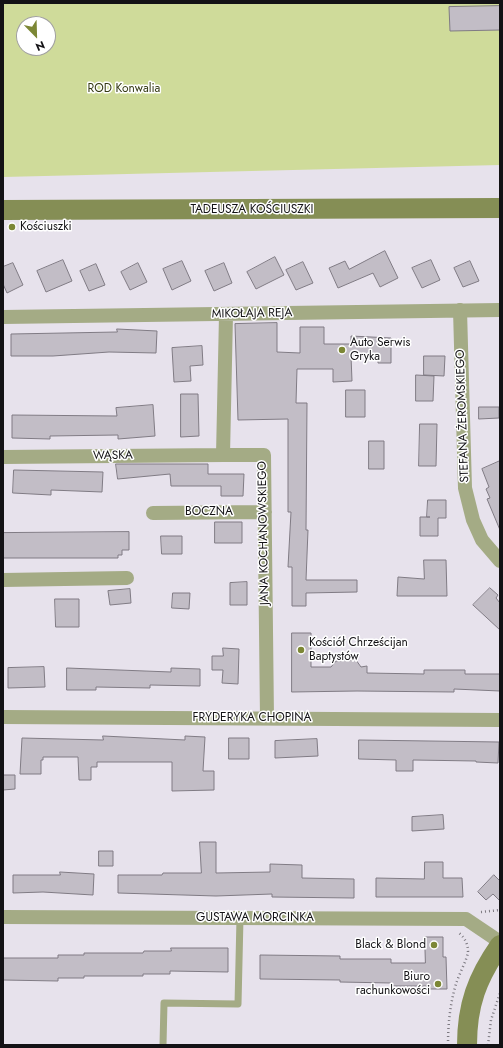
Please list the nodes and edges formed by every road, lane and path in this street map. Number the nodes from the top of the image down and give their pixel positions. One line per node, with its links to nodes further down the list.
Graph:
1 (500, 208): 2 (street, TADEUSZA KOŚCIUSZKI)
2 (3, 210)
3 (460, 310): 4 (street, MIKOŁAJA REJA); 5 (street, MIKOŁAJA REJA); 11 (street, STEFANA ŻEROMSKIEGO)
4 (500, 310)
5 (226, 315): 6 (street, MIKOŁAJA REJA); 7 (street)
6 (3, 317)
7 (223, 455): 8 (street, WĄSKA); 9 (street, JANA KOCHANOWSKIEGO)
8 (3, 458)
9 (265, 512): 10 (street, BOCZNA); 15 (street, JANA KOCHANOWSKIEGO)
10 (153, 513)
11 (500, 561)
12 (127, 578): 13 (street)
13 (3, 580)
14 (3, 717): 15 (street, FRYDERYKA CHOPINA)
15 (267, 718): 16 (street, FRYDERYKA CHOPINA)
16 (500, 720)
17 (500, 910): 20 (path)
18 (3, 917): 19 (street, GUSTAWA MORCINKA)
19 (240, 918): 20 (street, GUSTAWA MORCINKA); 23 (lane)
20 (466, 920): 21 (street); 24 (path)
21 (500, 944): 25 (street)
22 (500, 993): 26 (path)
23 (163, 1045)
24 (448, 1045)
25 (467, 1045)
26 (488, 1045)

